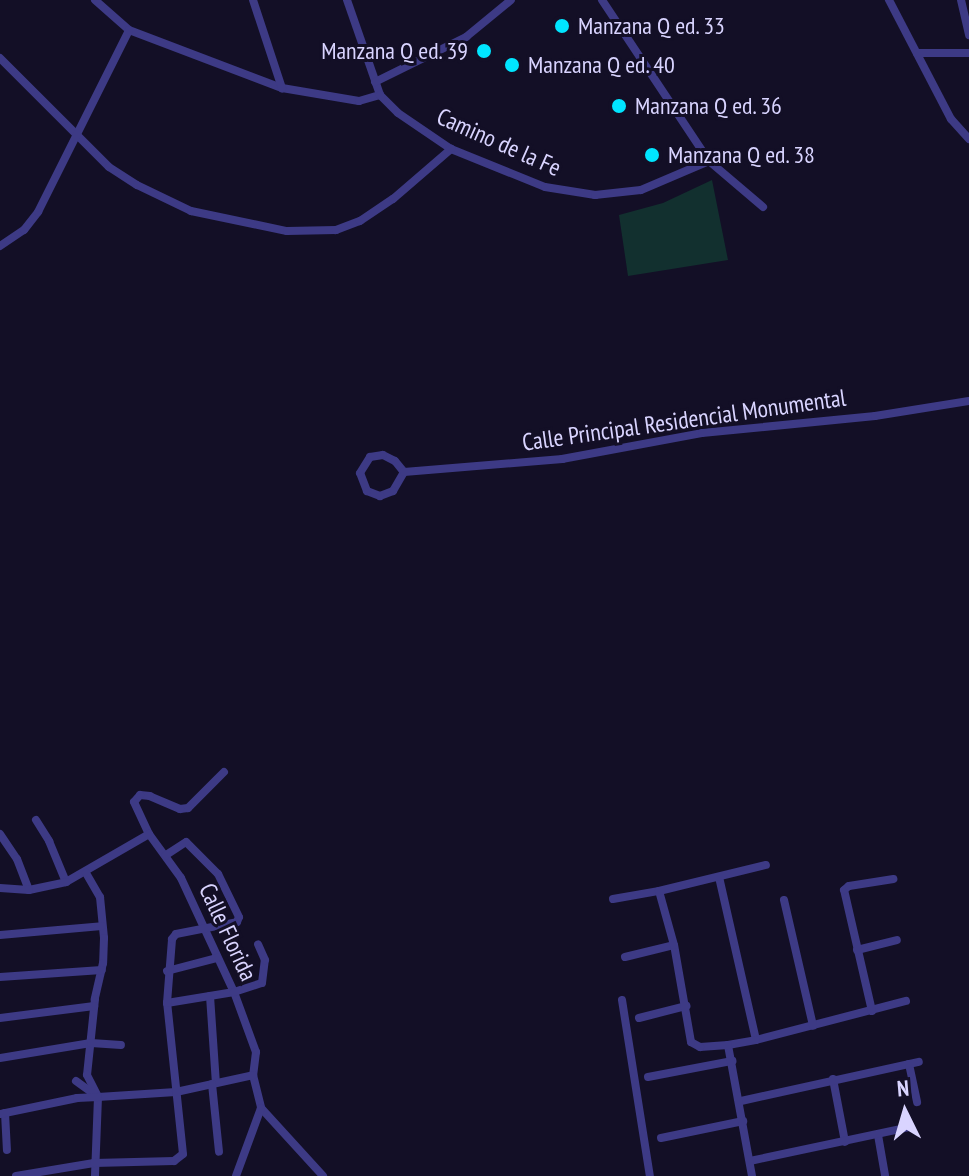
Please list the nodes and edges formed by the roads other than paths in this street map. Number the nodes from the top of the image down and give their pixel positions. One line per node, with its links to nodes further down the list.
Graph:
1 (95, 0): 8 (street)
2 (253, 0): 14 (street)
3 (347, 0): 13 (street, Camino de la Fe)
4 (511, 0): 13 (street)
5 (602, 0): 19 (street)
6 (889, 0): 10 (street)
7 (961, 0): 9 (street)
8 (129, 30): 14 (street); 16 (street)
9 (969, 35)
10 (917, 53): 11 (street); 17 (street)
11 (969, 53)
12 (0, 58): 16 (street)
13 (375, 82): 15 (street, Camino de la Fe)
14 (282, 88): 15 (street)
15 (380, 95): 18 (street, Camino de la Fe)
16 (77, 135): 18 (street); 21 (street)
17 (969, 139)
18 (451, 149): 19 (street, Camino de la Fe)
19 (709, 161): 20 (street)
20 (763, 207)
21 (0, 246)
22 (969, 401): 23 (street, Calle Principal Residencial Monumental)
23 (404, 472): 23 (street)
24 (224, 772): 27 (street, Calle Florida)
25 (36, 820): 33 (street)
26 (0, 834): 35 (street)
27 (149, 834): 28 (street, Calle Florida); 30 (street)
28 (166, 855): 40 (street, Calle Florida); 40 (street)
29 (766, 865): 31 (street)
30 (86, 873): 33 (street); 39 (street)
31 (719, 877): 36 (street); 62 (street)
32 (893, 879): 45 (street)
33 (66, 882): 35 (street)
34 (0, 888): 35 (street)
35 (29, 890)
36 (659, 891): 37 (street); 44 (street)
37 (613, 899)
38 (784, 900): 61 (street)
39 (102, 926): 41 (street); 48 (street)
40 (205, 929): 47 (street, Calle Florida); 49 (street)
41 (0, 935)
42 (897, 940): 45 (street)
43 (258, 944): 51 (street)
44 (674, 945): 46 (street); 57 (street)
45 (857, 950): 58 (street)
46 (625, 957)
47 (217, 958): 49 (street); 51 (street, Calle Florida)
48 (102, 970): 50 (street); 56 (street)
49 (167, 971): 55 (street)
50 (0, 977)
51 (234, 992): 52 (street); 70 (street, Calle Florida)
52 (210, 996): 55 (street); 74 (street)
53 (622, 1000): 96 (street)
54 (906, 1001): 58 (street)
55 (167, 1003): 75 (street)
56 (94, 1006): 59 (street); 63 (street)
57 (686, 1006): 60 (street); 65 (street)
58 (872, 1011): 61 (street)
59 (0, 1018)
60 (639, 1018)
61 (813, 1026): 62 (street)
62 (756, 1040): 65 (street)
63 (91, 1043): 64 (street); 66 (street); 76 (street)
64 (121, 1045)
65 (728, 1045): 67 (street)
66 (0, 1058)
67 (732, 1061): 71 (street); 77 (street)
68 (919, 1062): 69 (street)
69 (909, 1064): 72 (street); 78 (street)
70 (253, 1075): 74 (street); 79 (street, Calle Florida)
71 (648, 1077)
72 (833, 1079): 77 (street); 85 (street)
73 (76, 1081): 76 (street)
74 (214, 1084): 75 (street); 87 (street)
75 (176, 1092): 76 (street); 89 (street)
76 (98, 1097): 80 (street); 89 (street)
77 (741, 1101): 81 (street)
78 (917, 1102)
79 (261, 1108): 94 (street); 95 (street, Calle Florida)
80 (2, 1114): 86 (street)
81 (743, 1121): 84 (street); 88 (street)
82 (910, 1127): 83 (street)
83 (878, 1135): 85 (street); 91 (street)
84 (661, 1138)
85 (845, 1142): 88 (street)
86 (7, 1150)
87 (219, 1152)
88 (750, 1161): 97 (street)
89 (94, 1163): 90 (street); 93 (street)
90 (48, 1173): 92 (street)
91 (885, 1175)
92 (16, 1176)
93 (95, 1176)
94 (236, 1176)
95 (323, 1176)
96 (650, 1176)
97 (752, 1176)

